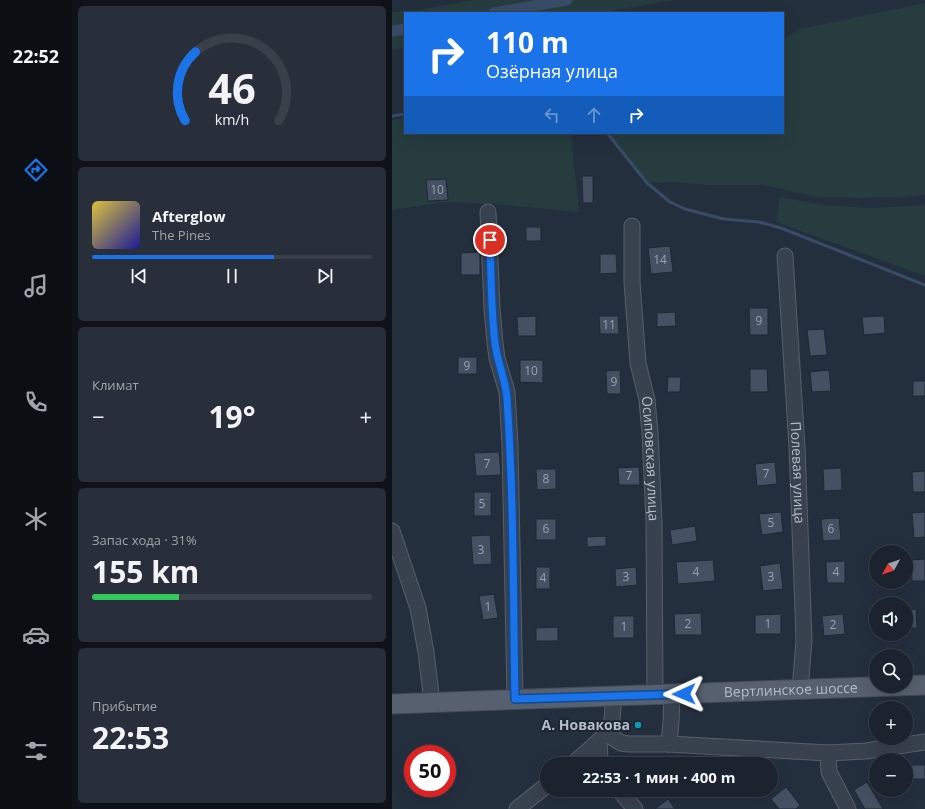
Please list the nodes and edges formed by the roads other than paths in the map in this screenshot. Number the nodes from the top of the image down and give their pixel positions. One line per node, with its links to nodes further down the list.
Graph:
1 (488, 212): 9 (street)
2 (632, 226): 7 (street, Осиповская улица)
3 (785, 256): 6 (street, Полевая улица)
4 (392, 531): 10 (street)
5 (925, 685): 6 (main road, Вертлинское шоссе)
6 (800, 690): 7 (main road, Вертлинское шоссе)
7 (664, 694): 8 (main road, Вертлинское шоссе); 15 (street, Осиповская улица)
8 (614, 696): 9 (main road, Вертлинское шоссе); 12 (street)
9 (515, 699): 10 (main road, Вертлинское шоссе)
10 (432, 702): 11 (main road, Вертлинское шоссе)
11 (392, 704)
12 (611, 730): 13 (street); 15 (street)
13 (599, 741): 17 (street); 18 (street)
14 (925, 742): 16 (street)
15 (669, 744): 16 (street)
16 (828, 752): 23 (street)
17 (580, 757)
18 (600, 757)
19 (540, 791): 21 (street)
20 (625, 797): 22 (street)
21 (517, 809)
22 (634, 809)
23 (848, 809)

